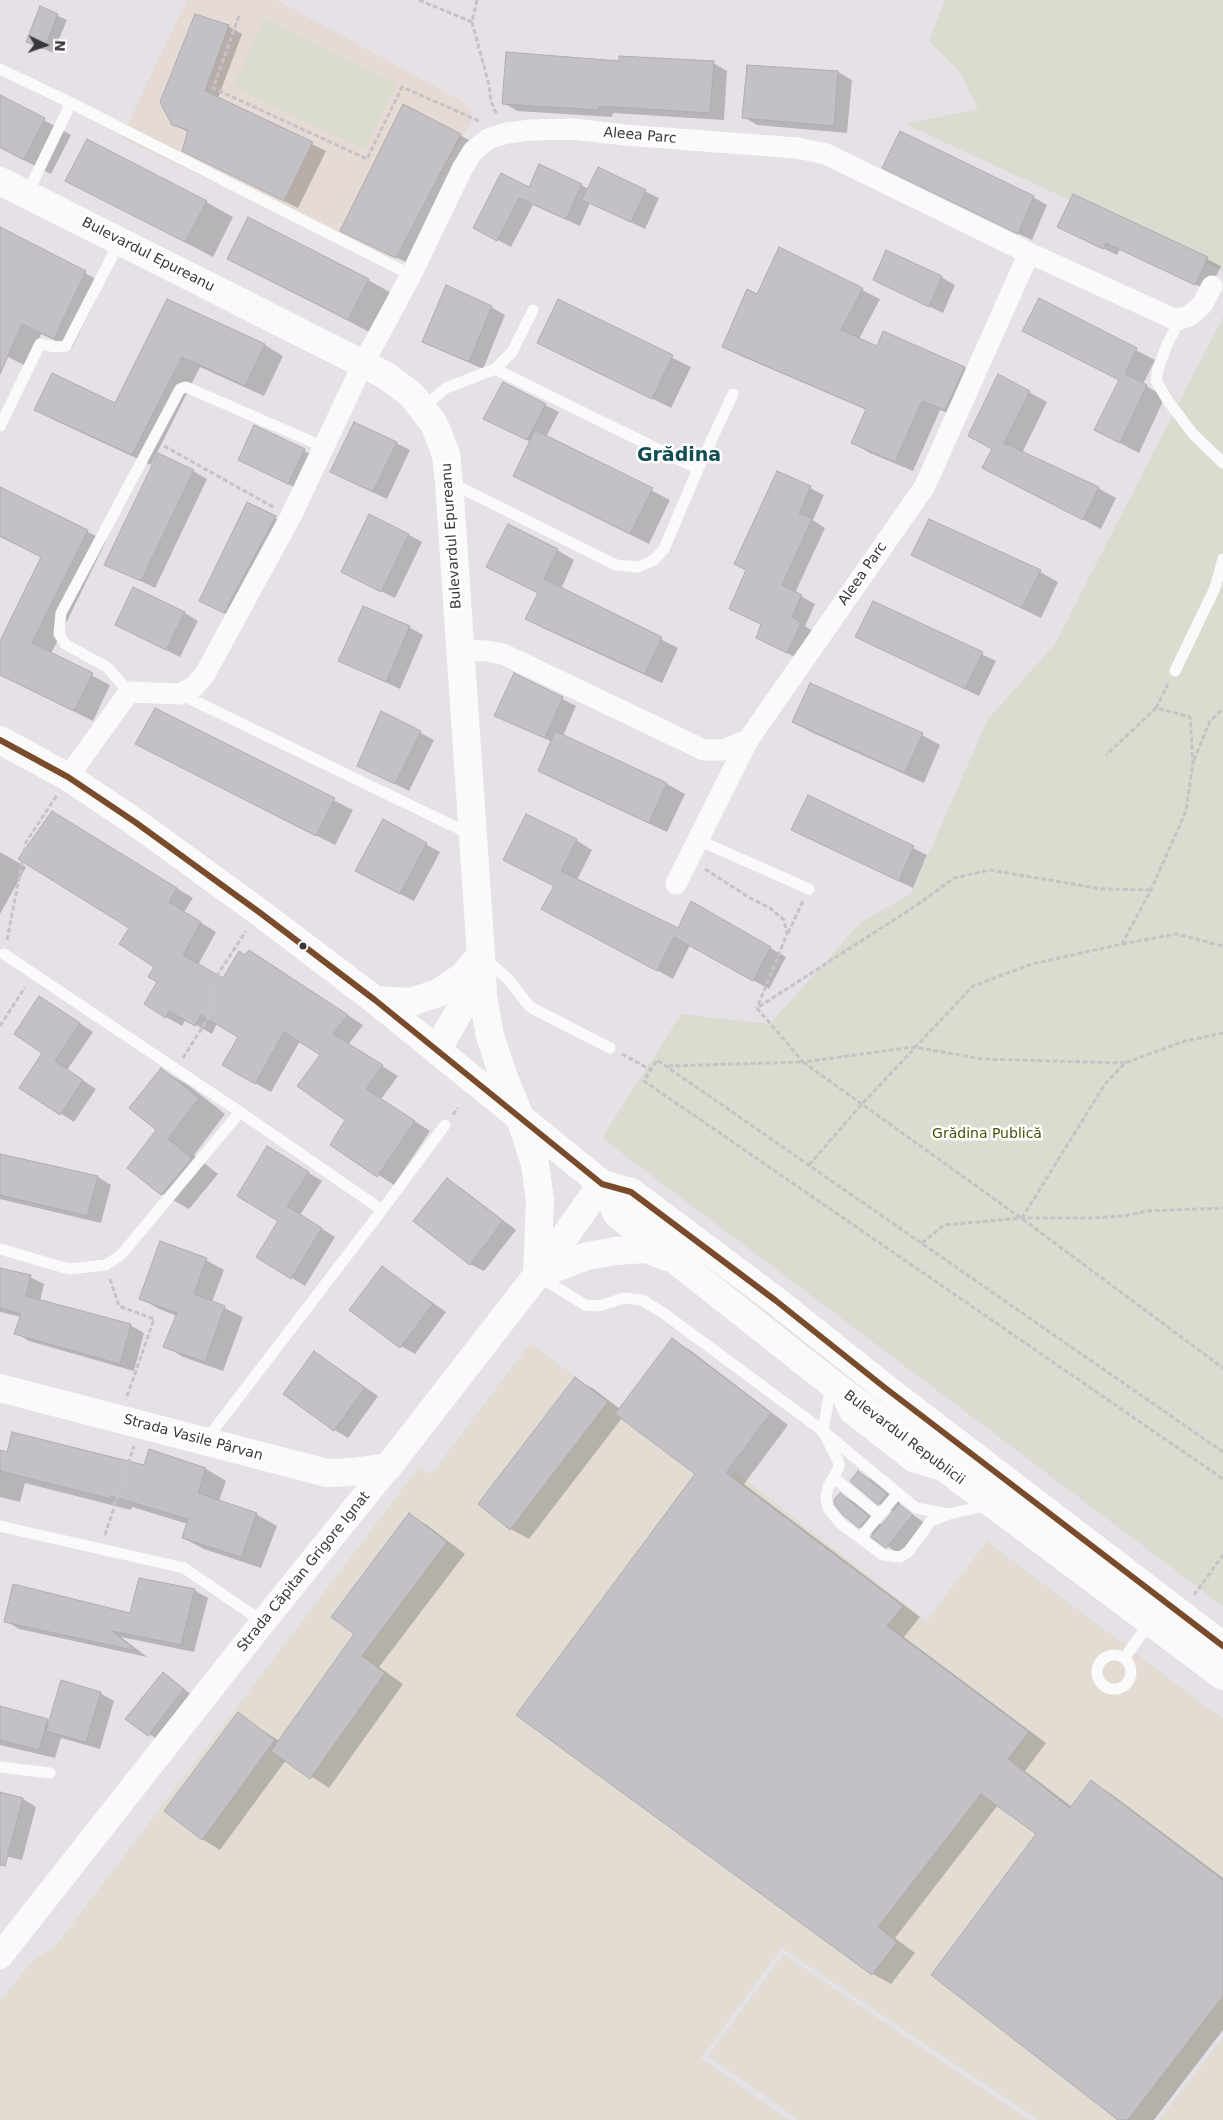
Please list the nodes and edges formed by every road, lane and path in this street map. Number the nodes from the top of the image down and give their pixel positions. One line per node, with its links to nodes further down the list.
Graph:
1 (418, 0): 4 (path)
2 (477, 0): 4 (path)
3 (239, 16): 7 (path)
4 (472, 22): 7 (path)
5 (0, 69): 6 (lane)
6 (71, 103): 9 (lane); 12 (lane)
7 (507, 133): 11 (street, Aleea Parc); 12 (street, Aleea Parc)
8 (0, 181): 9 (main road, Bulevardul Epureanu)
9 (27, 194): 10 (main road, Bulevardul Epureanu)
10 (120, 241): 16 (main road, Bulevardul Epureanu); 20 (lane)
11 (1030, 253): 15 (street, Aleea Parc); 35 (street, Aleea Parc)
12 (410, 275): 16 (street, Aleea Parc)
13 (1212, 286): 15 (street)
14 (533, 310): 17 (lane)
15 (1180, 319): 23 (lane)
16 (363, 364): 19 (main road, Bulevardul Epureanu); 22 (street, Aleea Parc)
17 (496, 369): 19 (lane); 24 (lane)
18 (734, 394): 24 (lane)
19 (422, 408): 25 (main road, Bulevardul Epureanu)
20 (0, 426)
21 (153, 440): 22 (lane); 26 (path); 30 (lane)
22 (324, 447): 26 (street, Aleea Parc)
23 (1223, 463)
24 (698, 469): 25 (lane)
25 (449, 482): 28 (main road, Bulevardul Epureanu)
26 (291, 516): 31 (street, Aleea Parc)
27 (1223, 558): 29 (lane)
28 (460, 650): 35 (street); 39 (main road, Bulevardul Epureanu)
29 (1175, 671): 32 (path)
30 (129, 692): 31 (street); 38 (street)
31 (180, 694): 39 (lane)
32 (1156, 708): 36 (path); 37 (path)
33 (1223, 709): 37 (path)
34 (0, 740): 38 (main road, Bulevardul Republicii)
35 (748, 740): 40 (street, Aleea Parc)
36 (1106, 755)
37 (1194, 762): 43 (path)
38 (68, 777): 44 (main road, Bulevardul Republicii); 48 (path)
39 (472, 835): 49 (main road, Bulevardul Epureanu)
40 (693, 849): 41 (street, Aleea Parc); 42 (lane); 45 (path)
41 (676, 884)
42 (809, 889): 45 (path)
43 (1151, 890): 46 (path); 52 (path)
44 (259, 912): 51 (main road, Bulevardul Republicii); 61 (path)
45 (787, 934): 52 (path)
46 (1122, 944): 47 (path); 55 (path)
47 (1223, 946)
48 (4, 954): 50 (lane)
49 (480, 955): 51 (main road); 56 (lane); 57 (main road, Bulevardul Epureanu); 65 (main road)
50 (34, 973): 53 (path); 61 (lane)
51 (375, 1000): 57 (main road, Bulevardul Republicii)
52 (757, 1008): 58 (path)
53 (0, 1026)
54 (1223, 1033): 59 (path)
55 (914, 1047): 58 (path); 59 (path); 63 (path)
56 (610, 1048): 62 (path)
57 (437, 1050): 65 (main road, Bulevardul Republicii)
58 (803, 1062): 60 (path); 63 (path)
59 (1125, 1063): 71 (path)
60 (667, 1066): 62 (path); 67 (path)
61 (176, 1070): 64 (lane)
62 (651, 1070): 86 (path)
63 (862, 1104): 67 (path); 71 (path)
64 (240, 1112): 70 (lane); 75 (lane)
65 (520, 1117): 68 (main road, Bulevardul Republicii); 76 (main road)
66 (445, 1125): 70 (lane)
67 (809, 1165): 72 (path)
68 (602, 1184): 74 (main road, Bulevardul Republicii); 76 (main road, Strada Căpitan Grigore Ignat); 95 (main road, Bulevardul Republicii)
69 (1223, 1208): 71 (path)
70 (382, 1210): 82 (lane)
71 (1021, 1218): 72 (path); 77 (path)
72 (922, 1243): 83 (path)
73 (0, 1249): 75 (lane)
74 (677, 1261): 76 (main road); 78 (main road, Bulevardul Republicii)
75 (106, 1265): 80 (path)
76 (536, 1275): 81 (lane); 84 (main road, Strada Căpitan Grigore Ignat)
77 (1223, 1368)
78 (831, 1383): 81 (lane); 88 (main road, Bulevardul Republicii)
79 (0, 1388): 80 (main road, Strada Vasile Pârvan)
80 (130, 1421): 82 (main road, Strada Vasile Pârvan); 93 (path)
81 (823, 1431): 85 (lane); 87 (lane)
82 (206, 1441): 84 (main road, Strada Vasile Pârvan)
83 (1223, 1452)
84 (388, 1467): 96 (street, Strada Căpitan Grigore Ignat)
85 (834, 1478): 90 (lane); 92 (lane)
86 (1223, 1479)
87 (898, 1493): 89 (lane); 90 (lane)
88 (992, 1504): 89 (lane); 97 (main road, Bulevardul Republicii)
89 (949, 1514): 92 (lane)
90 (879, 1515): 92 (lane)
91 (0, 1526): 93 (lane)
92 (860, 1538)
93 (101, 1548): 96 (lane)
94 (1223, 1555): 95 (path)
95 (1181, 1614): 98 (main road, Bulevardul Republicii)
96 (263, 1622): 103 (street, Strada Căpitan Grigore Ignat)
97 (1150, 1622): 99 (lane); 100 (main road, Bulevardul Republicii)
98 (1223, 1646)
99 (1125, 1657)
100 (1223, 1676)
101 (0, 1767): 102 (lane)
102 (50, 1773)
103 (0, 1956)

